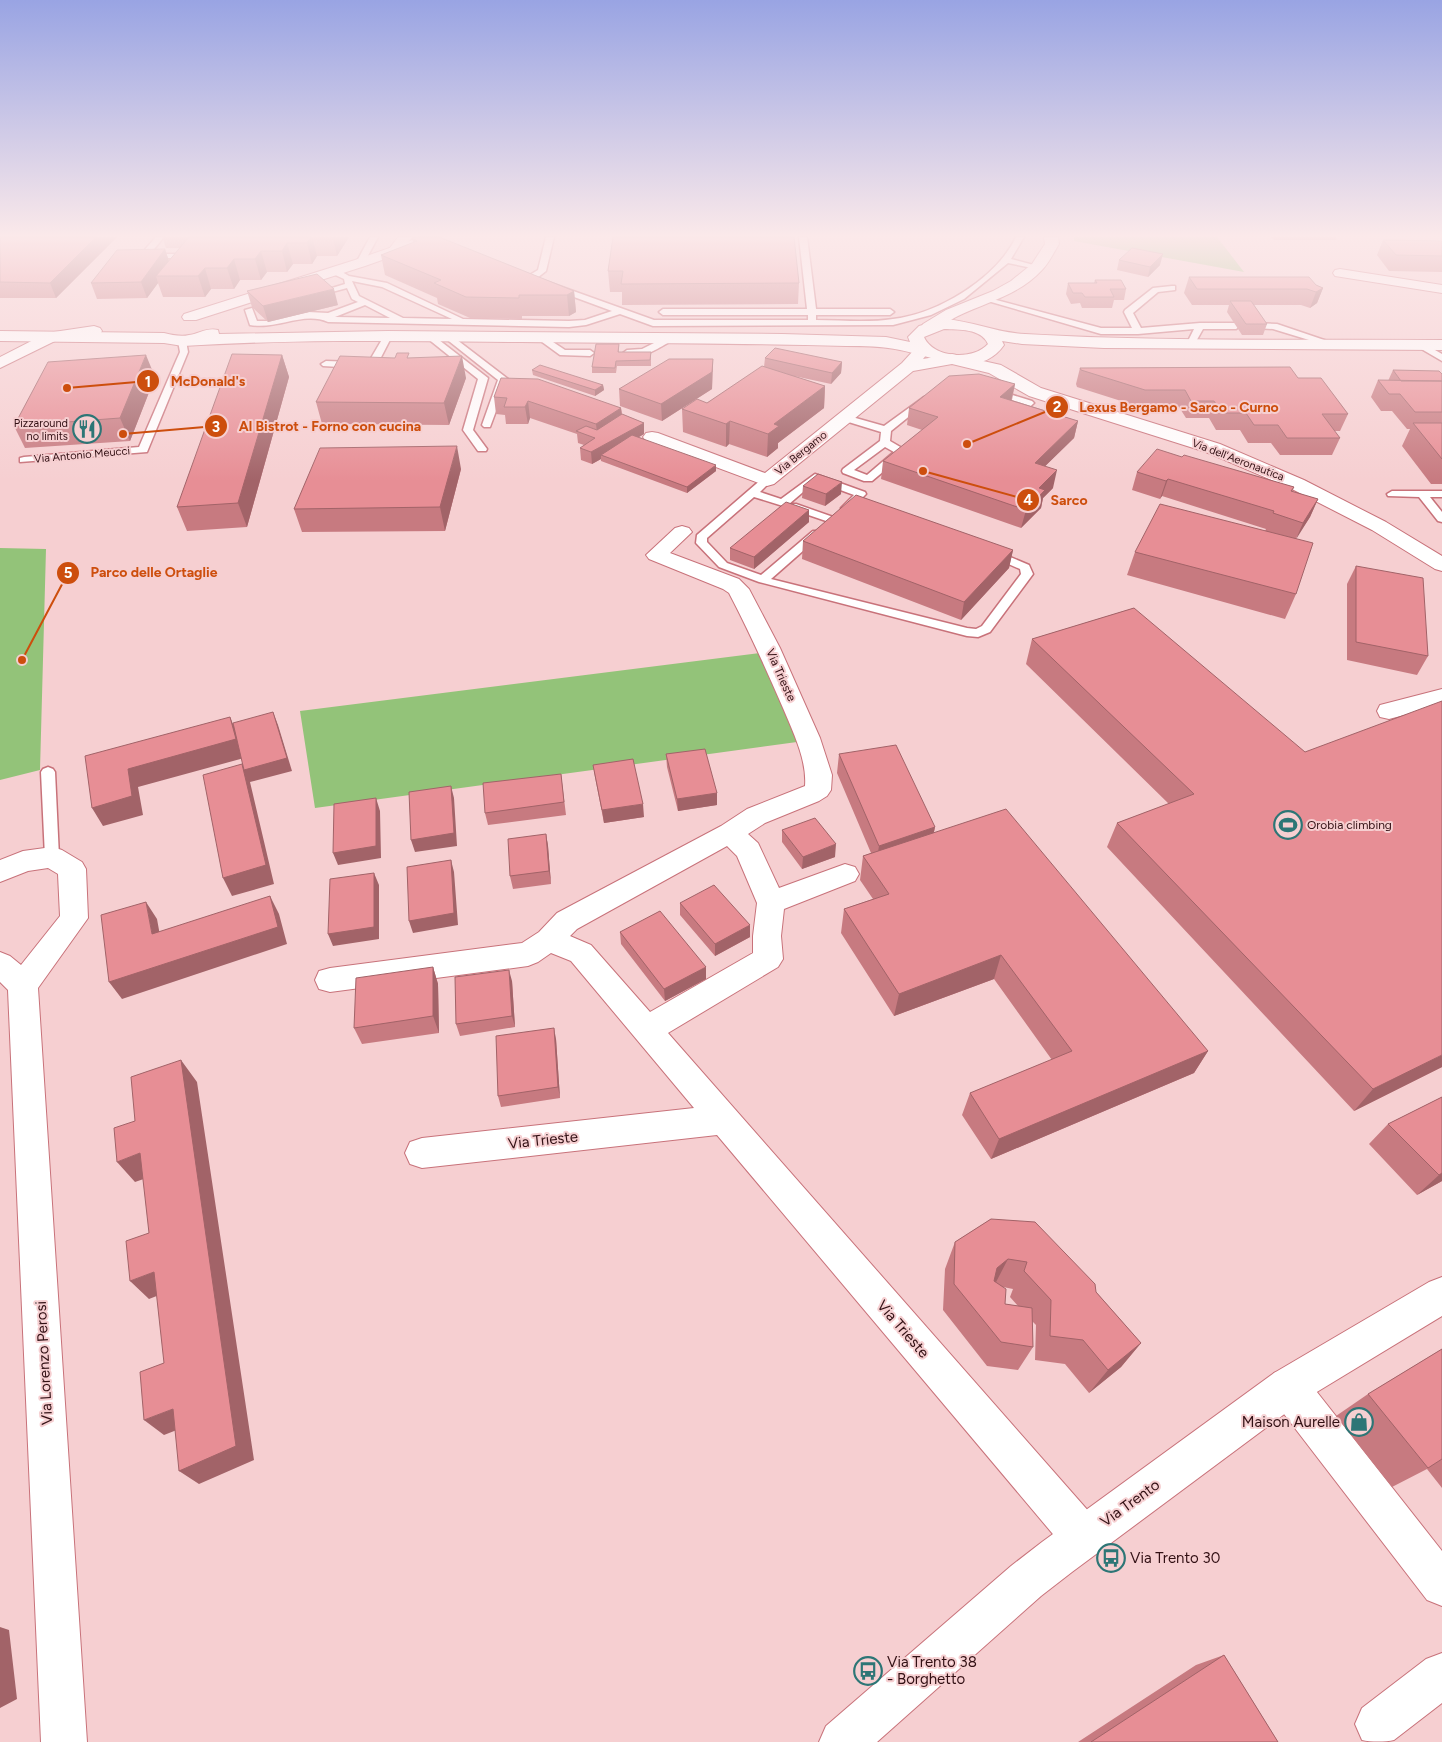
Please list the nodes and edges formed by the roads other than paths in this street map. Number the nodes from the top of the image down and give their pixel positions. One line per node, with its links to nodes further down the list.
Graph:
1 (187, 318): 26 (street)
2 (207, 318): 19 (street)
3 (226, 318): 19 (street)
4 (252, 318): 5 (lane)
5 (293, 318)
6 (328, 318): 18 (lane)
7 (397, 318): 18 (lane)
8 (457, 318): 20 (lane)
9 (598, 318): 20 (lane)
10 (640, 318): 21 (lane)
11 (813, 318): 21 (lane)
12 (872, 318): 22 (lane)
13 (933, 318): 22 (lane)
14 (939, 318): 22 (street)
15 (972, 318): 29 (street)
16 (1050, 318): 28 (lane)
17 (1131, 318): 28 (lane)
18 (402, 321): 20 (lane)
19 (218, 322): 31 (street); 39 (street)
20 (461, 322)
21 (813, 324): 22 (lane)
22 (926, 324): 29 (street); 38 (street); 45 (street)
23 (1200, 326): 24 (lane); 28 (lane); 41 (lane)
24 (1236, 326)
25 (1257, 326): 42 (lane)
26 (168, 328): 30 (street); 39 (street)
27 (0, 330): 30 (street)
28 (1138, 331)
29 (984, 332): 40 (street); 51 (street)
30 (92, 334): 35 (street); 52 (street)
31 (388, 336): 32 (street); 39 (street); 53 (lane)
32 (430, 336): 33 (street); 55 (lane)
33 (448, 336): 36 (street); 61 (lane)
34 (0, 337): 35 (street); 46 (street)
35 (49, 337): 46 (street)
36 (541, 337): 37 (street); 48 (lane)
37 (670, 338): 38 (street); 47 (lane)
38 (782, 339): 45 (street)
39 (188, 340): 66 (lane, Via Antonio Meucci)
40 (1104, 343): 41 (street); 51 (street)
41 (1191, 343): 42 (street)
42 (1332, 344): 43 (street)
43 (1421, 345): 44 (street); 50 (lane)
44 (1442, 345)
45 (923, 349): 49 (street, Via dell'Aeronautica); 56 (street, Via Bergamo)
46 (22, 351): 52 (street)
47 (625, 352)
48 (590, 353)
49 (952, 358): 51 (street, Via dell'Aeronautica); 56 (street, Via Bergamo)
50 (1442, 358)
51 (991, 362): 76 (street, Via dell'Aeronautica)
52 (0, 364)
53 (326, 364)
54 (449, 365): 55 (lane)
55 (468, 366): 65 (lane)
56 (908, 367): 60 (street, Via Bergamo)
57 (987, 390): 59 (lane)
58 (932, 394): 62 (lane)
59 (1019, 412)
60 (845, 418): 62 (lane); 67 (street, Via Bergamo)
61 (487, 425)
62 (886, 430): 64 (lane)
63 (652, 437): 67 (street, Via Bergamo)
64 (885, 442): 64 (lane)
65 (482, 450)
66 (24, 460)
67 (760, 486): 71 (lane); 77 (lane)
68 (1392, 494): 69 (lane)
69 (1422, 494): 70 (lane); 72 (lane)
70 (1442, 494)
71 (783, 503): 73 (lane); 73 (lane)
72 (1442, 519)
73 (832, 520): 77 (lane)
74 (682, 532): 81 (street, Via Trieste)
75 (979, 548): 77 (lane)
76 (1442, 565)
77 (763, 580)
78 (1442, 697): 79 (street)
79 (1389, 711)
80 (48, 772): 82 (lane)
81 (730, 833): 85 (street); 86 (street, Via Trieste)
82 (52, 856): 83 (street); 87 (street, Via Lorenzo Perosi)
83 (0, 872)
84 (845, 874): 85 (street)
85 (771, 903): 89 (street)
86 (549, 940): 88 (street, Via Trieste); 89 (street, Via Trieste)
87 (12, 974): 98 (street, Via Lorenzo Perosi)
88 (330, 980)
89 (646, 1030): 90 (street, Via Trieste)
90 (722, 1120): 91 (street, Via Trieste); 94 (street, Via Trieste)
91 (422, 1153)
92 (1442, 1295): 93 (street, Via Trento)
93 (1288, 1387): 94 (street, Via Trento); 95 (street)
94 (1084, 1537): 99 (street, Via Trento)
95 (1442, 1585)
96 (1442, 1675): 97 (street)
97 (1378, 1724)
98 (64, 1742)
99 (842, 1742)

